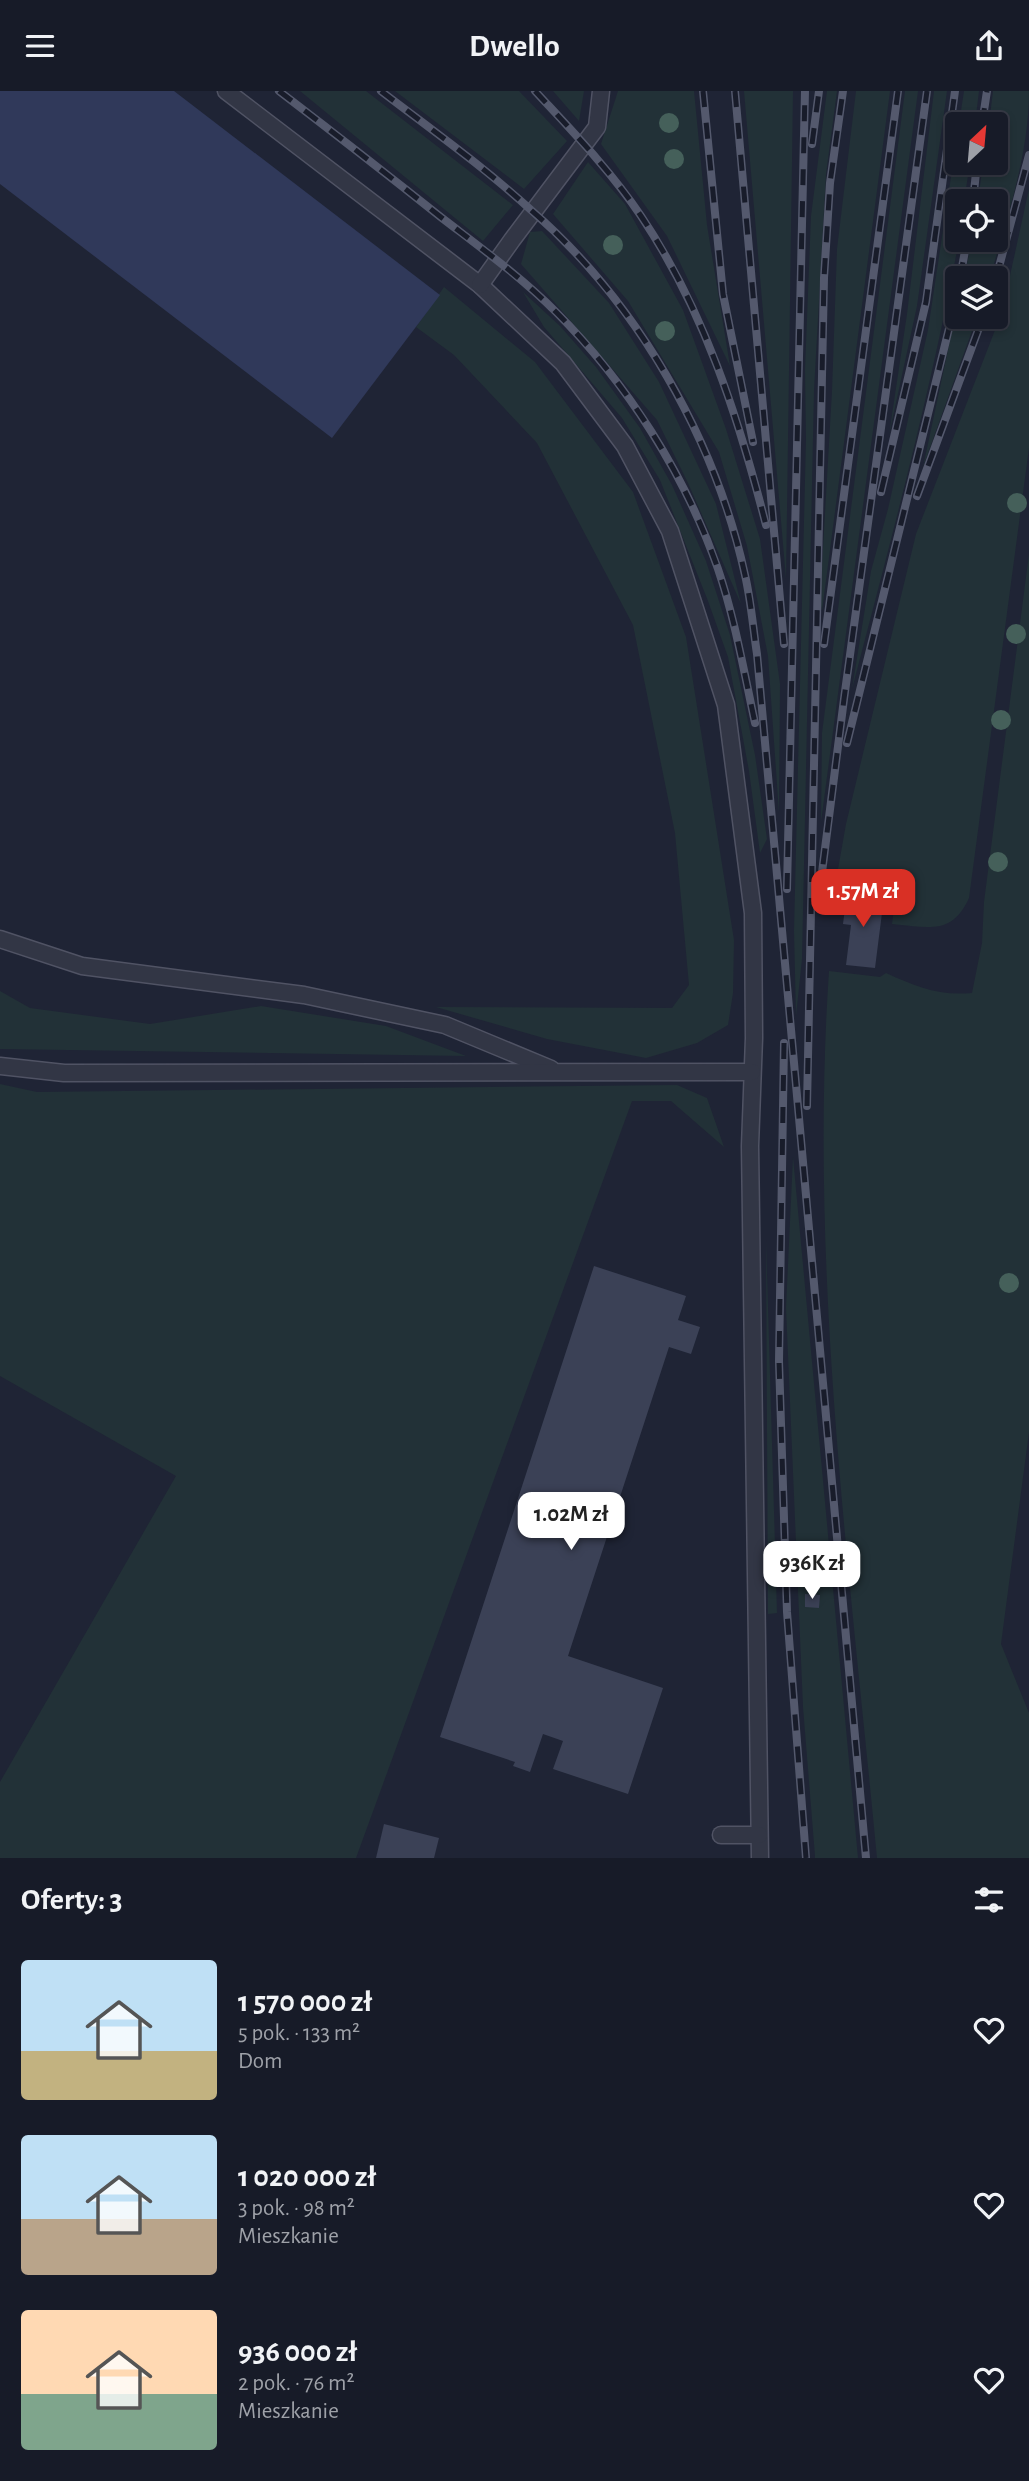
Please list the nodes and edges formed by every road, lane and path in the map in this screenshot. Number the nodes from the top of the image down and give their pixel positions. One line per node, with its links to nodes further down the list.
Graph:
1 (226, 91): 3 (lane)
2 (601, 91): 3 (lane)
3 (480, 285): 6 (lane)
4 (0, 939): 7 (lane)
5 (0, 1066): 7 (lane)
6 (752, 1072): 7 (lane); 9 (lane)
7 (560, 1073)
8 (721, 1835): 9 (lane)
9 (759, 1835): 10 (lane)
10 (760, 1858)

